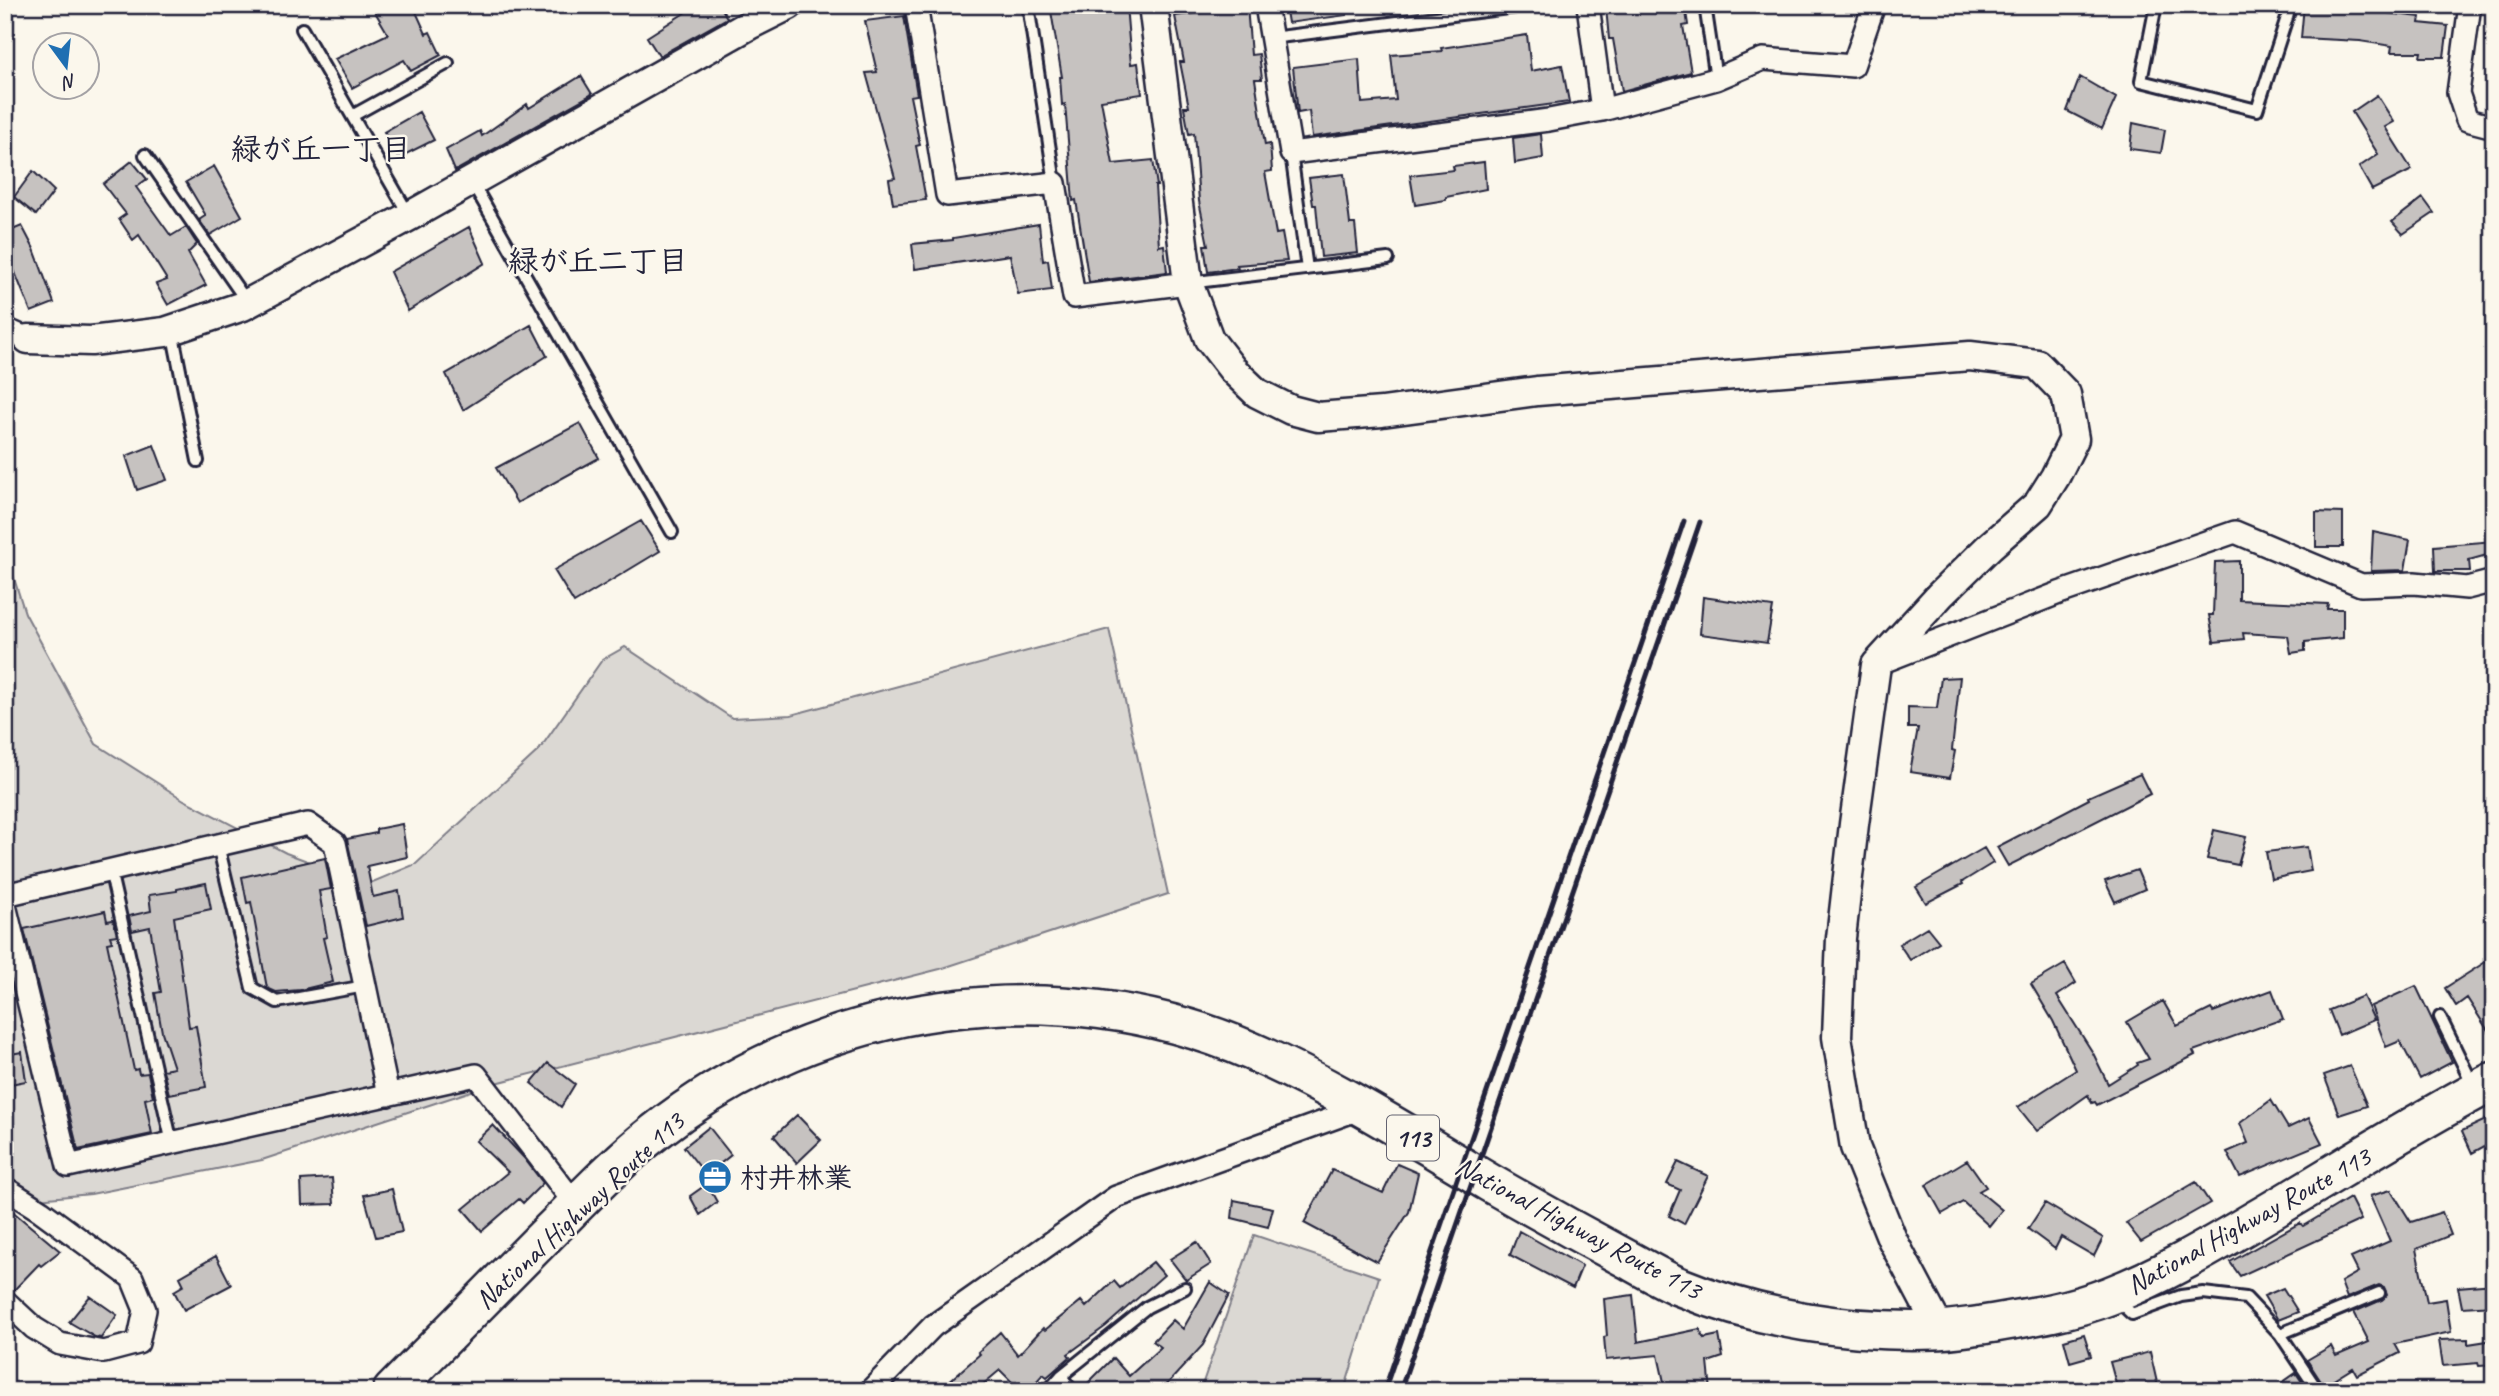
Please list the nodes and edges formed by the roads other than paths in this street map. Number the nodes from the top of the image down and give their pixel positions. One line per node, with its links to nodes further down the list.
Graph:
1 (789, 5): 22 (street)
2 (916, 5): 23 (street)
3 (1028, 5): 23 (lane)
4 (1153, 5): 27 (street)
5 (1266, 5): 14 (street)
6 (1532, 5): 14 (lane)
7 (1588, 5): 17 (street)
8 (1705, 5): 16 (lane)
9 (1874, 5): 16 (street)
10 (2156, 5): 11 (lane)
11 (2291, 5)
12 (2470, 5): 19 (street)
13 (302, 29): 18 (lane)
14 (1271, 38): 20 (street)
15 (449, 63): 18 (lane)
16 (1716, 79): 17 (street)
17 (1602, 110): 20 (street)
18 (352, 116): 24 (lane)
19 (2494, 127)
20 (1291, 153): 26 (lane)
21 (145, 155): 28 (lane)
22 (471, 182): 24 (street); 32 (lane)
23 (1055, 183): 27 (street)
24 (410, 216): 28 (street)
25 (1388, 259): 26 (lane)
26 (1307, 269): 27 (lane)
27 (1188, 283): 34 (street)
28 (248, 303): 29 (street)
29 (172, 330): 30 (street); 31 (lane)
30 (17, 334)
31 (198, 461)
32 (672, 532)
33 (2494, 581): 34 (street)
34 (1876, 665): 51 (street)
35 (218, 845): 36 (street); 39 (lane); 39 (street)
36 (110, 870): 37 (street); 44 (lane)
37 (5, 895)
38 (5, 905): 44 (street)
39 (365, 986): 42 (street)
40 (2440, 1017): 41 (lane)
41 (2485, 1086): 49 (highway, National Highway Route 113 / 113)
42 (388, 1095): 44 (street); 46 (street)
43 (1362, 1108): 46 (highway, National Highway Route 113 / 113); 51 (highway, National Highway Route 113 / 113); 55 (street)
44 (172, 1143)
45 (5, 1188): 50 (street)
46 (576, 1205): 54 (highway, National Highway Route 113 / 113)
47 (1185, 1287): 53 (lane)
48 (2379, 1293): 52 (lane)
49 (2113, 1295): 51 (highway, National Highway Route 113 / 113); 52 (lane)
50 (5, 1301)
51 (1940, 1330)
52 (2280, 1334): 58 (lane)
53 (1061, 1376): 56 (lane); 57 (lane)
54 (392, 1391)
55 (870, 1391)
56 (1048, 1391)
57 (1073, 1391)
58 (2318, 1391)

